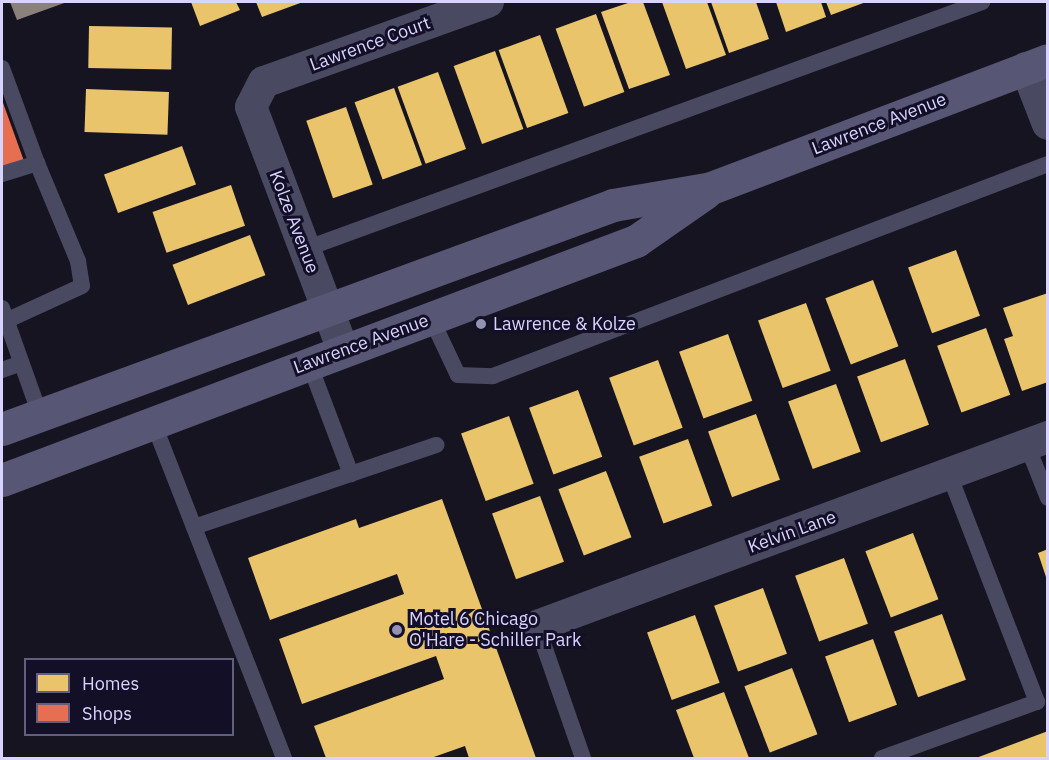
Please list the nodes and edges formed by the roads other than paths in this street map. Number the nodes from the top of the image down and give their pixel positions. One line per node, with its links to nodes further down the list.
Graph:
1 (488, 2): 5 (street, Lawrence Court)
2 (982, 2): 11 (lane)
3 (1037, 64): 6 (street); 10 (main road, Lawrence Avenue)
4 (2, 68): 7 (lane)
5 (258, 94): 11 (street, Kolze Avenue)
6 (1047, 124)
7 (37, 162): 9 (lane); 14 (lane)
8 (1047, 165): 13 (lane)
9 (2, 174)
10 (711, 188): 12 (main road, Lawrence Avenue); 13 (main road, Lawrence Avenue)
11 (305, 249): 12 (street, Kolze Avenue)
12 (326, 307): 15 (street, Kolze Avenue); 19 (main road, Lawrence Avenue)
13 (431, 318): 15 (main road, Lawrence Avenue)
14 (5, 324): 16 (lane)
15 (343, 351): 17 (main road, Lawrence Avenue)
16 (21, 363): 18 (lane); 19 (lane)
17 (309, 363): 20 (main road, Lawrence Avenue); 24 (lane)
18 (2, 370)
19 (40, 415): 21 (main road, Lawrence Avenue)
20 (153, 422): 26 (main road, Lawrence Avenue); 28 (lane)
21 (2, 429)
22 (1037, 441): 25 (street, Kelvin Lane); 27 (lane)
23 (436, 445): 24 (lane)
24 (351, 474): 28 (lane)
25 (949, 474): 29 (street, Kelvin Lane); 32 (lane)
26 (2, 480)
27 (1047, 498)
28 (194, 527): 30 (lane)
29 (537, 626): 31 (lane)
30 (284, 759)
31 (583, 759)
32 (882, 759)

